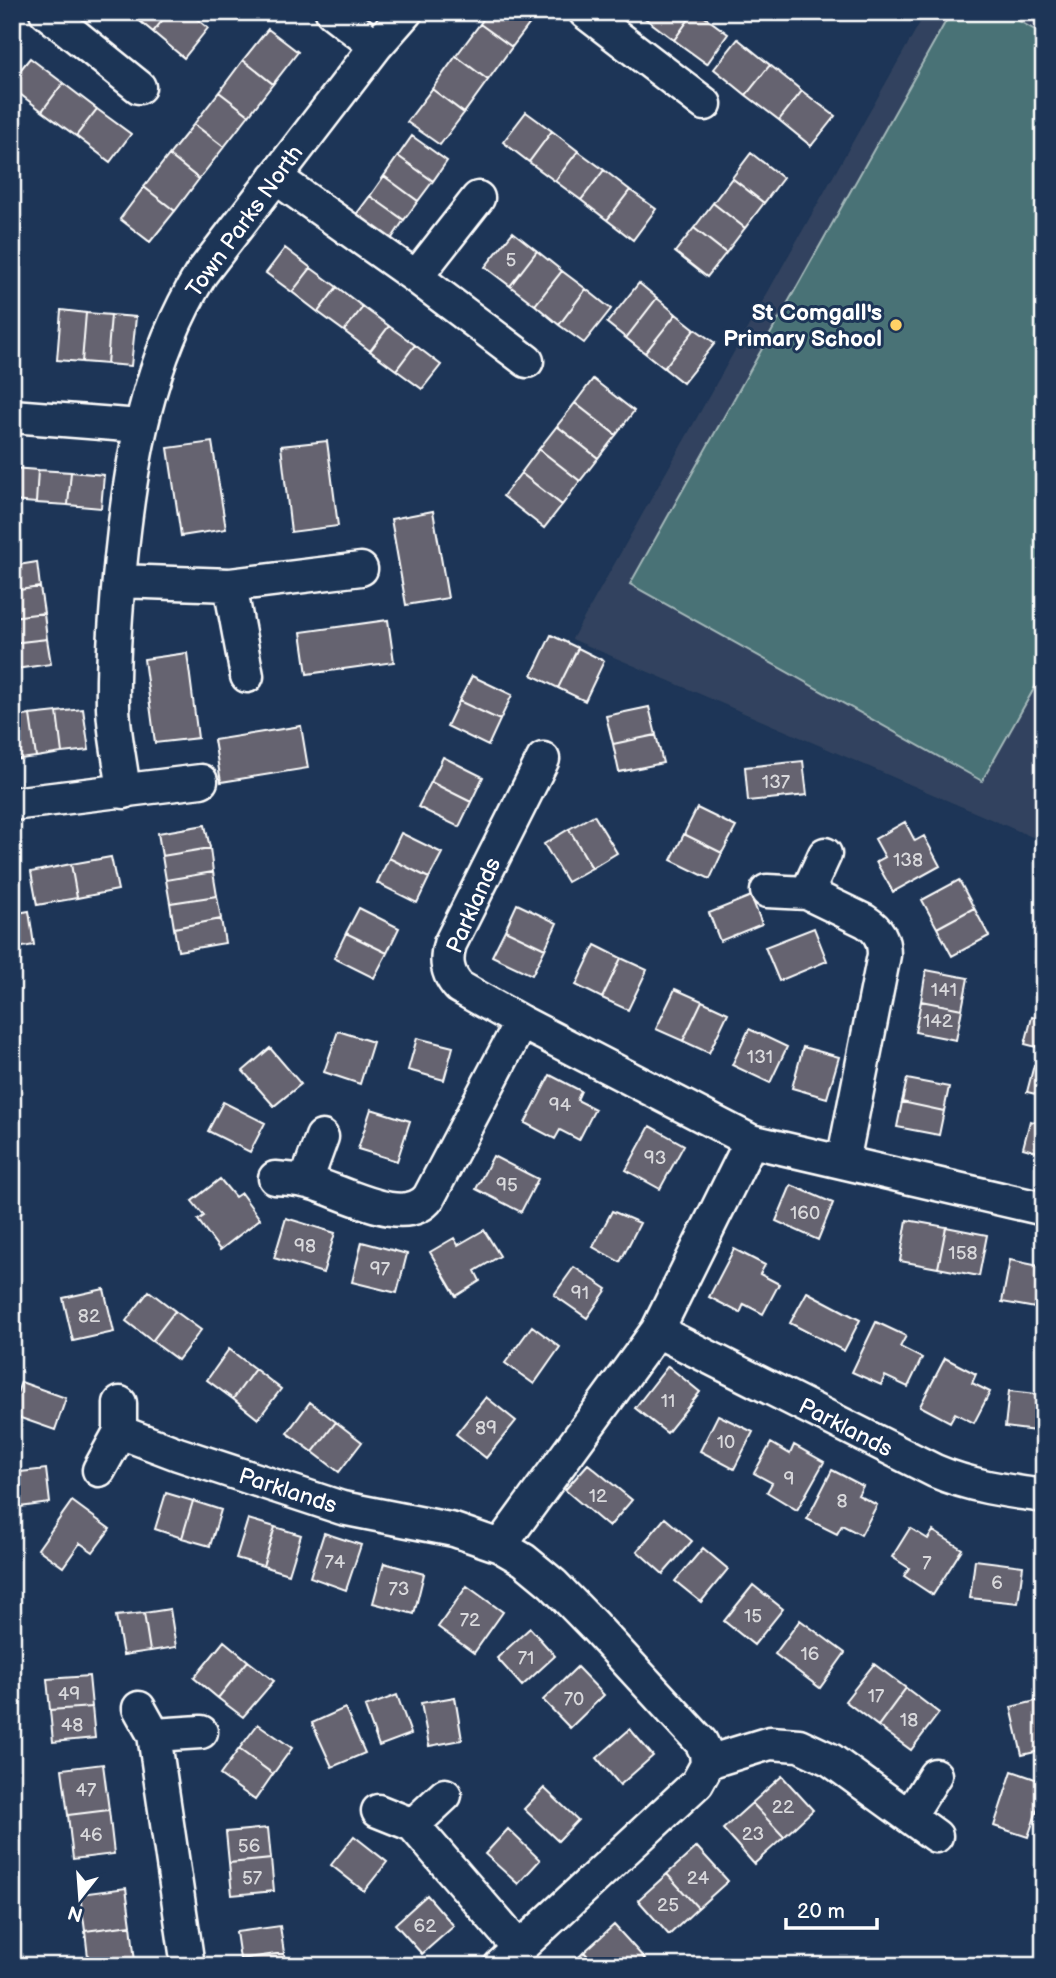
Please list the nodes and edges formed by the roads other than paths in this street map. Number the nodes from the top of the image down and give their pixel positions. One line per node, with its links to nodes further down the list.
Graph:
1 (46, 12): 6 (street)
2 (332, 12): 5 (street)
3 (406, 12): 5 (street, Town Parks North)
4 (585, 12): 7 (street)
5 (376, 46): 8 (street, Town Parks North)
6 (139, 87)
7 (705, 104)
8 (275, 177): 10 (street); 13 (street, Town Parks North)
9 (478, 198): 10 (street)
10 (416, 277): 11 (street)
11 (527, 361)
12 (12, 416): 13 (street)
13 (139, 426): 15 (street, Town Parks North)
14 (362, 569): 16 (street)
15 (119, 581): 16 (street); 20 (street, Town Parks North)
16 (230, 585): 17 (street)
17 (247, 676)
18 (543, 759): 25 (street, Parklands)
19 (201, 781): 20 (street)
20 (124, 792): 21 (street)
21 (12, 804)
22 (825, 854): 24 (street)
23 (767, 891): 24 (street)
24 (807, 892): 28 (street)
25 (521, 1022): 27 (street, Parklands); 30 (street)
26 (322, 1137): 30 (street)
27 (751, 1141): 28 (street, Parklands); 32 (street)
28 (843, 1162): 31 (street, Parklands)
29 (275, 1178): 30 (street)
30 (306, 1181)
31 (1044, 1209)
32 (657, 1331): 34 (street, Parklands); 35 (street)
33 (99, 1470): 35 (street, Parklands)
34 (1044, 1496)
35 (500, 1546): 37 (street, Parklands)
36 (201, 1732): 45 (street)
37 (708, 1762): 41 (street); 44 (street)
38 (935, 1775): 41 (street)
39 (445, 1795): 42 (street)
40 (377, 1811): 42 (street)
41 (910, 1815): 43 (street)
42 (413, 1825): 44 (street)
43 (936, 1836)
44 (510, 1957)
45 (188, 1966)

